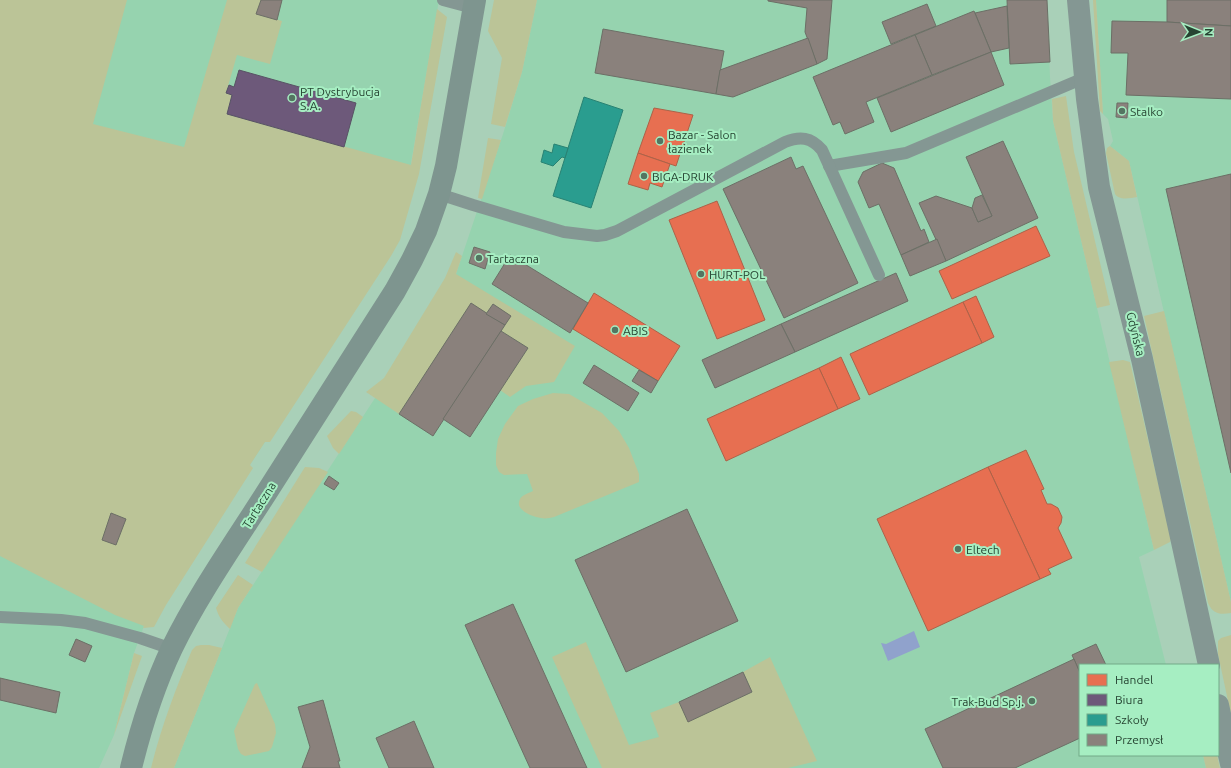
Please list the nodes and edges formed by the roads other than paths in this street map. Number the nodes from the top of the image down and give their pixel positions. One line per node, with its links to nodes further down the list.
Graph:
1 (443, 0): 3 (lane)
2 (1078, 0): 4 (street, Gdyńska)
3 (474, 4): 6 (street, Tartaczna)
4 (1084, 78): 5 (lane); 10 (street, Gdyńska)
5 (829, 166): 6 (lane); 7 (lane)
6 (439, 194): 9 (street, Tartaczna)
7 (879, 275)
8 (0, 617): 9 (lane)
9 (172, 649): 13 (street, Tartaczna)
10 (1209, 664)
11 (1219, 710): 12 (street)
12 (1231, 764)
13 (131, 768)

